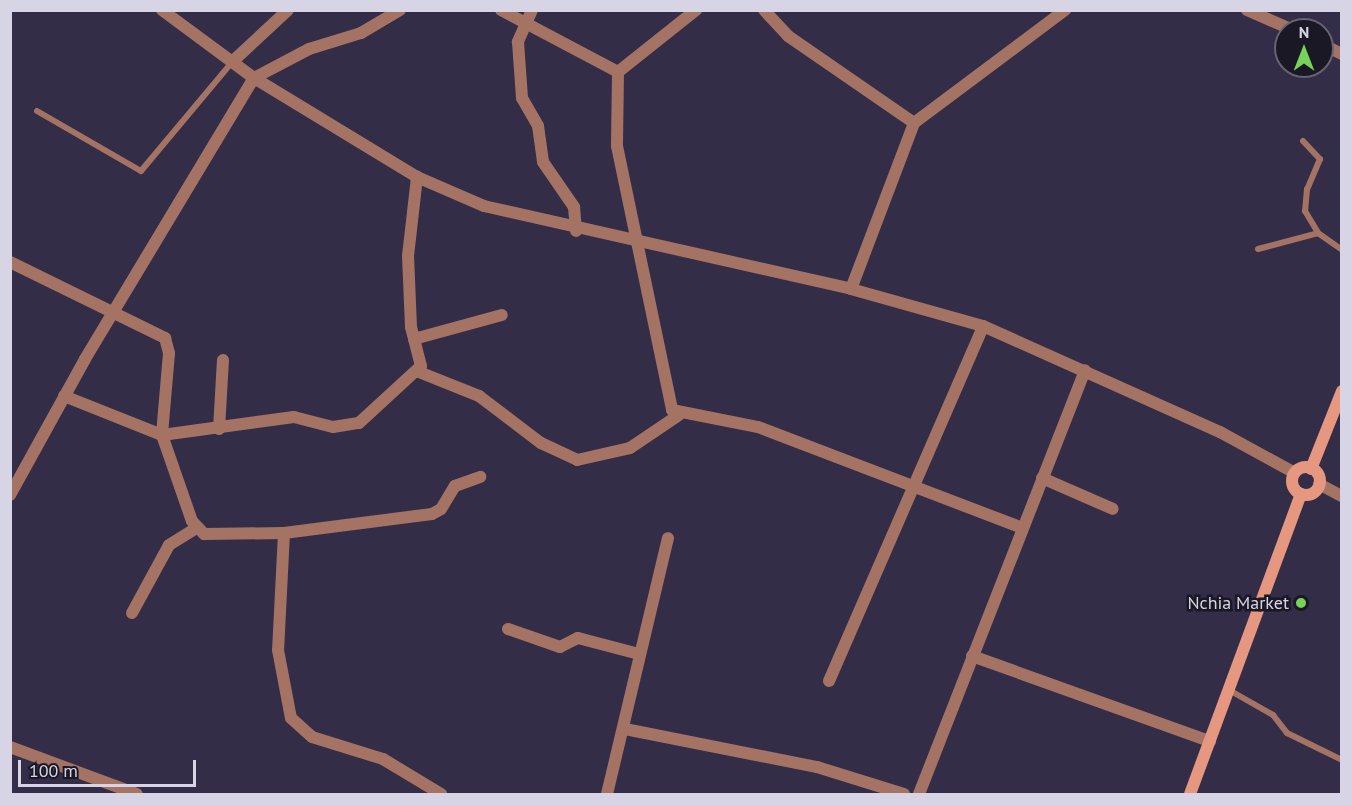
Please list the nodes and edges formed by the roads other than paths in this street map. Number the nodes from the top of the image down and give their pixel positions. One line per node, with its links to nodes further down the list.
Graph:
1 (162, 10): 12 (street)
2 (288, 10): 12 (street)
3 (400, 10): 14 (street)
4 (501, 10): 11 (street)
5 (532, 10): 11 (street)
6 (696, 10): 13 (street)
7 (764, 10): 16 (street)
8 (1065, 10): 16 (street)
9 (1247, 10): 10 (street)
10 (1274, 22)
11 (525, 26): 13 (street); 19 (street)
12 (232, 62): 14 (street); 15 (lane)
13 (618, 72): 21 (street)
14 (254, 78): 18 (street); 26 (street)
15 (37, 111)
16 (914, 123): 25 (street)
17 (1303, 141): 20 (lane)
18 (417, 177): 19 (street); 29 (street)
19 (576, 231): 21 (street)
20 (1318, 233): 22 (lane); 23 (lane)
21 (640, 245): 25 (street); 35 (street)
22 (1258, 249)
23 (1341, 250)
24 (10, 262): 26 (street)
25 (850, 289): 28 (street)
26 (112, 313): 34 (street); 37 (street)
27 (502, 315): 29 (street)
28 (982, 326): 31 (street); 43 (street)
29 (414, 339): 32 (street)
30 (223, 360): 36 (street)
31 (1085, 370): 39 (street); 41 (street)
32 (419, 372): 35 (street); 36 (street)
33 (1341, 391): 38 (main road)
34 (64, 396): 37 (street); 45 (street)
35 (679, 415): 43 (street)
36 (219, 429): 37 (street)
37 (162, 435): 48 (street)
38 (1311, 469): 39 (main road); 42 (main road)
39 (1295, 473): 44 (main road)
40 (480, 477): 50 (street)
41 (1041, 477): 47 (street); 49 (street)
42 (1319, 484): 44 (main road); 46 (street)
43 (912, 488): 49 (street); 56 (street)
44 (1301, 494): 57 (main road)
45 (10, 495)
46 (1341, 496)
47 (1113, 509)
48 (196, 528): 50 (street); 52 (street)
49 (1022, 528): 55 (street)
50 (285, 533): 63 (street)
51 (668, 538): 54 (street)
52 (132, 613)
53 (508, 629): 54 (street)
54 (639, 654): 58 (street)
55 (972, 656): 59 (street); 66 (street)
56 (829, 681)
57 (1228, 690): 59 (main road); 61 (lane)
58 (625, 729): 64 (street); 65 (street)
59 (1210, 741): 67 (main road)
60 (10, 747): 62 (street)
61 (1341, 760)
62 (137, 795)
63 (441, 795)
64 (607, 795)
65 (904, 795)
66 (919, 795)
67 (1190, 795)

